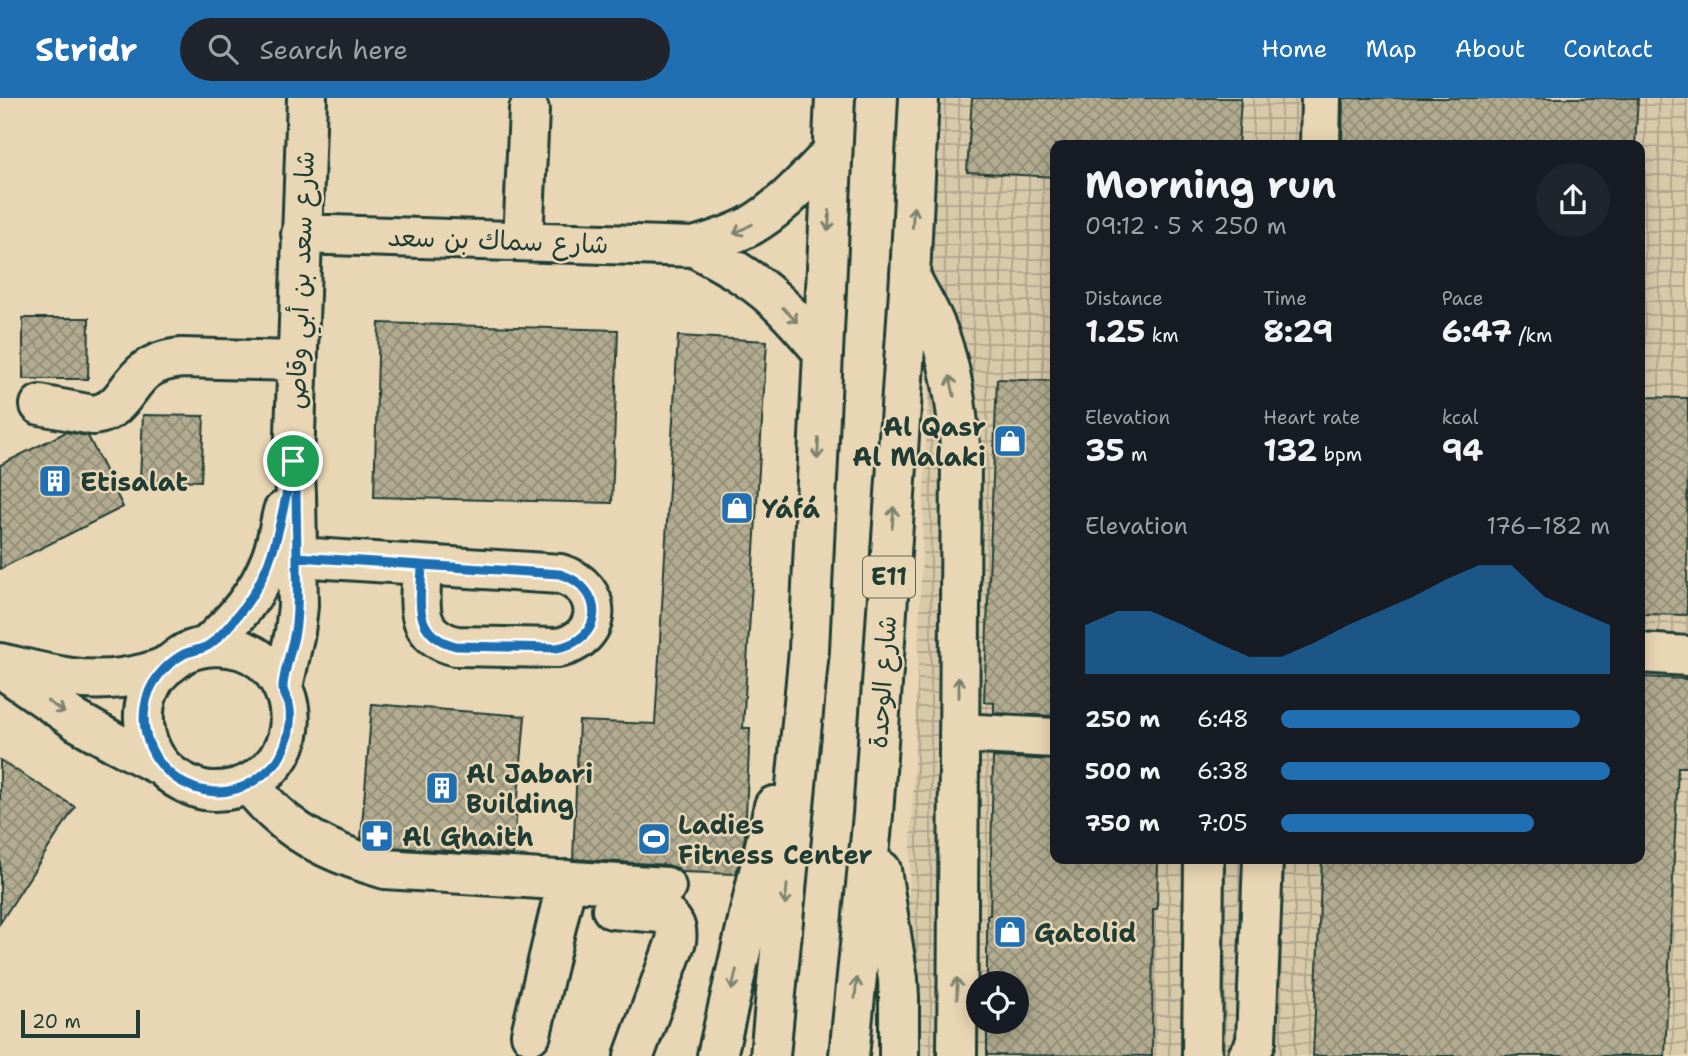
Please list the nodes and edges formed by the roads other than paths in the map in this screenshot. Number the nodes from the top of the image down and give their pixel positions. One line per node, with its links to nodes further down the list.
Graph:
1 (307, 98): 8 (main road, شارع سعد بن أبي وقاص)
2 (835, 98): 7 (main road)
3 (919, 98): 11 (main road, شارع الوحدة / E11, one-way to 3)
4 (1321, 98): 6 (main road)
5 (529, 110): 9 (main road)
6 (1320, 140)
7 (832, 153): 10 (main road, شارع سماك بن سعد, one-way to 10); 12 (main road, one-way to 12)
8 (301, 234): 9 (main road, شارع سماك بن سعد); 13 (main road, شارع سعد بن أبي وقاص)
9 (523, 241): 10 (main road, شارع سماك بن سعد)
10 (694, 247): 12 (main road, شارع سماك بن سعد, one-way to 12)
11 (909, 276): 26 (main road, one-way to 11); 30 (main road, شارع الوحدة / E11, one-way to 11)
12 (823, 352): 19 (main road, one-way to 19)
13 (297, 361): 14 (main road); 15 (main road, شارع سعد بن أبي وقاص)
14 (40, 405)
15 (293, 461): 16 (main road, شارع سعد بن أبي وقاص); 18 (main road, شارع سعد بن أبي وقاص)
16 (297, 557): 17 (main road); 25 (main road, شارع سعد بن أبي وقاص)
17 (422, 565)
18 (207, 646): 23 (main road); 25 (main road)
19 (809, 650): 37 (main road, one-way to 37); 38 (main road, one-way to 38)
20 (1645, 653): 21 (main road)
21 (1688, 656)
22 (0, 663): 23 (main road)
23 (167, 666): 28 (main road)
24 (0, 668): 28 (main road, one-way to 28)
25 (283, 687): 29 (main road)
26 (959, 733): 27 (main road); 41 (main road, one-way to 26)
27 (1050, 738)
28 (161, 766): 29 (main road)
29 (248, 784): 34 (main road)
30 (873, 815): 39 (main road, شارع الوحدة / E11, one-way to 30); 40 (main road)
31 (1204, 864): 42 (main road)
32 (1263, 864): 43 (main road)
33 (666, 887): 34 (main road)
34 (564, 892): 35 (main road); 36 (main road)
35 (531, 1034)
36 (634, 1056)
37 (717, 1056)
38 (770, 1056)
39 (849, 1056)
40 (899, 1056)
41 (957, 1056)
42 (1202, 1056)
43 (1248, 1056)

